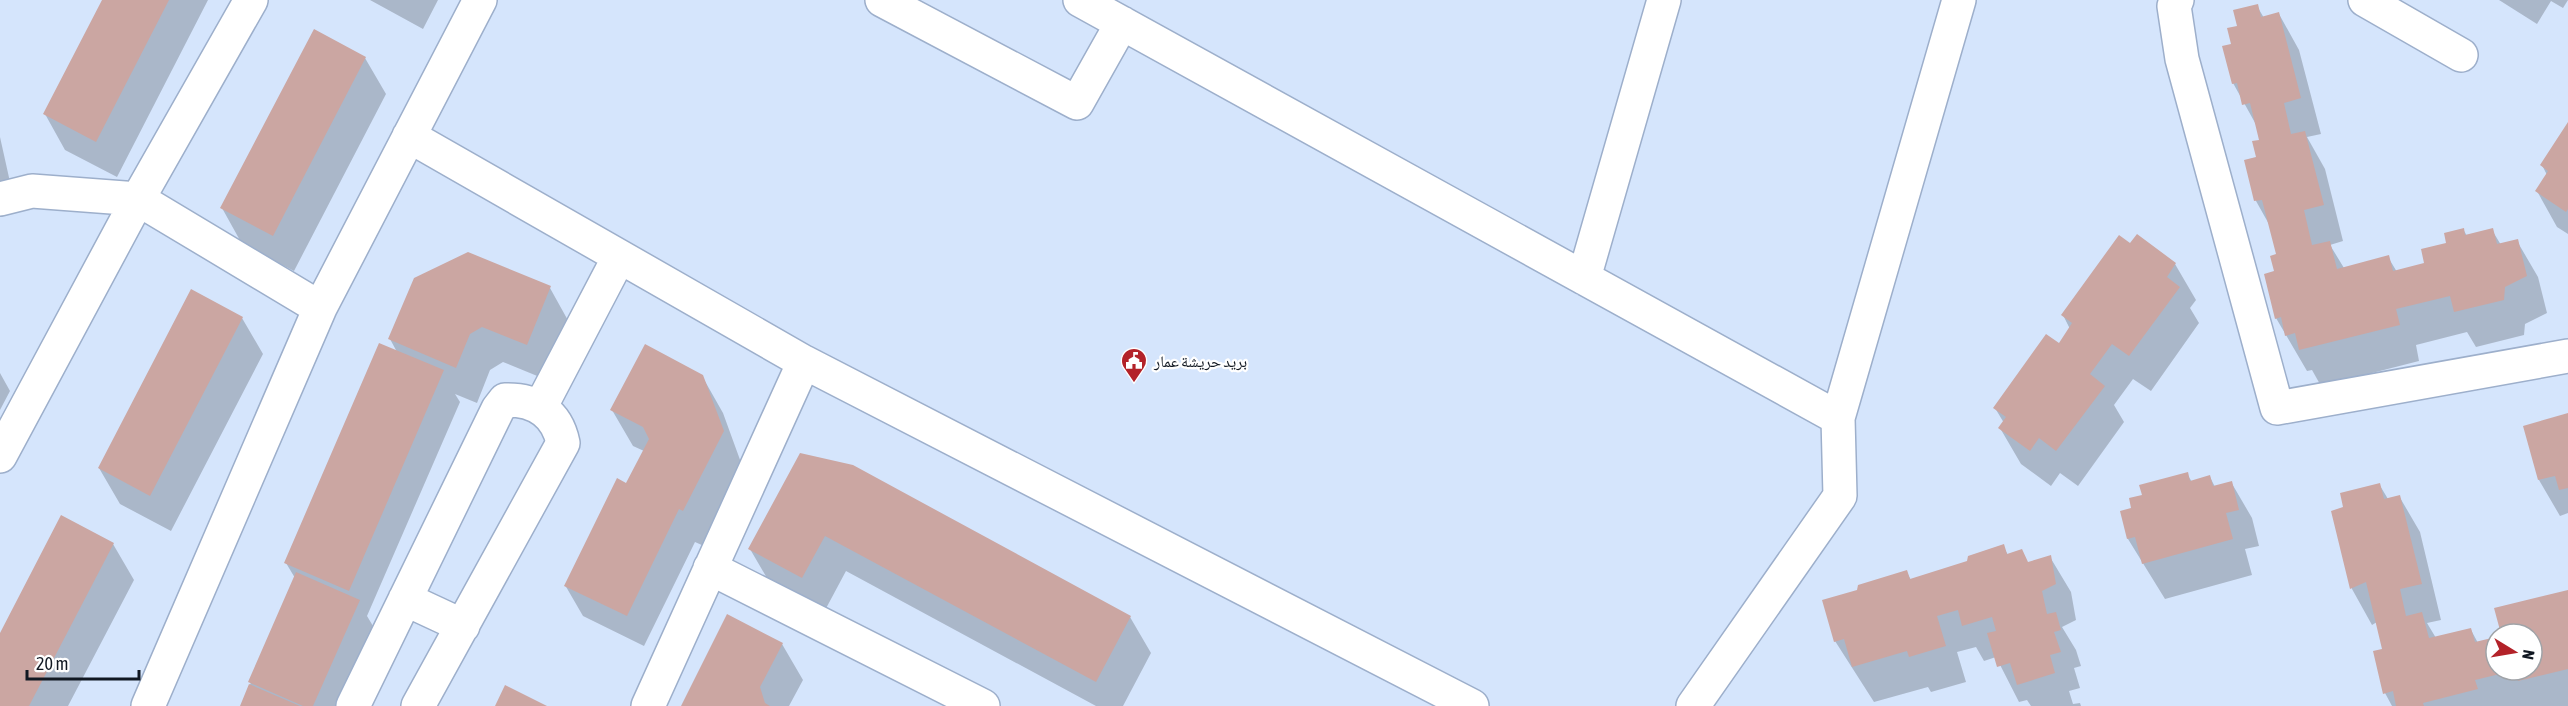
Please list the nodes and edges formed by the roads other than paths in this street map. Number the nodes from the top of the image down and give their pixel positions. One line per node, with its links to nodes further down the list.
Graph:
1 (251, 0): 13 (street)
2 (480, 0): 11 (street)
3 (882, 0): 9 (street)
4 (1080, 0): 9 (street)
5 (1664, 0): 15 (street)
6 (1959, 0): 20 (street)
7 (2177, 0): 17 (street)
8 (2365, 0): 10 (street)
9 (1122, 23): 15 (street)
10 (2461, 55)
11 (409, 136): 14 (street); 16 (street)
12 (0, 199): 13 (street)
13 (138, 199): 16 (street); 21 (street)
14 (619, 257): 18 (street); 19 (street)
15 (1584, 278): 20 (street)
16 (320, 308): 25 (street)
17 (2568, 356)
18 (804, 362): 22 (street); 30 (street)
19 (541, 406): 23 (street); 24 (street)
20 (1838, 417): 31 (street)
21 (0, 456)
22 (710, 568): 28 (street); 29 (street)
23 (405, 599): 24 (street); 26 (street)
24 (462, 626): 27 (street)
25 (148, 706)
26 (353, 706)
27 (418, 706)
28 (648, 706)
29 (983, 706)
30 (1472, 706)
31 (1693, 706)

